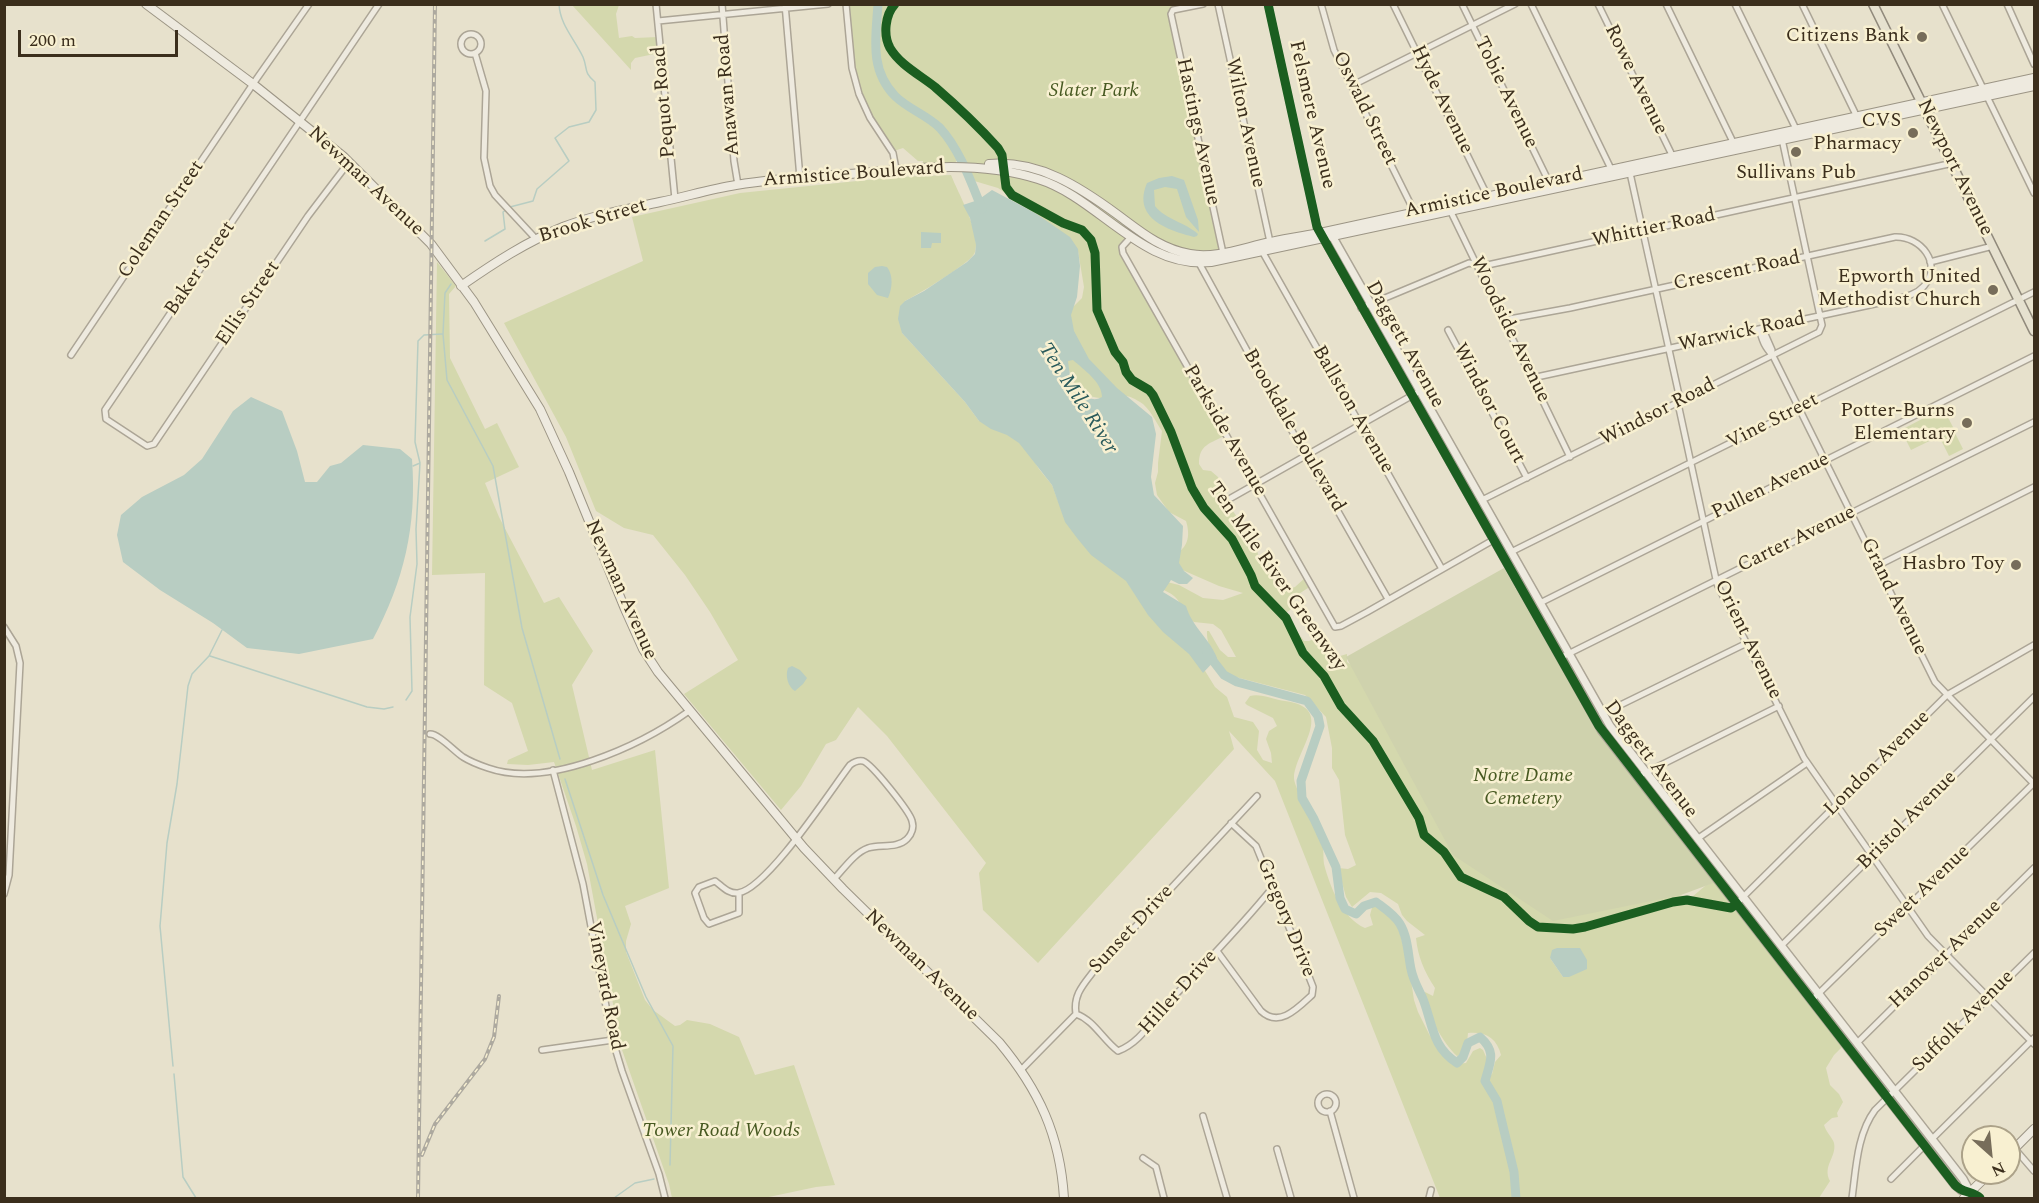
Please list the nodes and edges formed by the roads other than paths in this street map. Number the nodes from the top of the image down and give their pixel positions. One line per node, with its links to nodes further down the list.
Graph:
1 (146, 4): 31 (main road, Newman Avenue)
2 (309, 4): 31 (street, Coleman Street)
3 (379, 4): 37 (street, Baker Street)
4 (656, 4): 25 (street, Pequot Road)
5 (722, 4): 24 (street, Anawan Road)
6 (828, 4): 23 (street)
7 (846, 4): 45 (street)
8 (1203, 4): 64 (street, Hastings Avenue)
9 (1218, 4): 61 (street, Wilton Avenue)
10 (1268, 4): 58 (street, Felsmere Avenue)
11 (1321, 4): 32 (street, Oswald Street)
12 (1394, 4): 28 (street, Hyde Avenue)
13 (1462, 4): 26 (street, Tobie Avenue)
14 (1515, 4): 26 (street)
15 (1531, 4): 46 (street)
16 (1598, 4): 41 (street, Rowe Avenue)
17 (1666, 4): 40 (street)
18 (1735, 4): 38 (street)
19 (1802, 4): 36 (street)
20 (1873, 4): 35 (main road, Newport Avenue)
21 (1942, 4): 34 (street)
22 (2007, 4): 29 (street)
23 (785, 6): 24 (street); 48 (street)
24 (722, 14): 25 (street); 50 (street, Anawan Road)
25 (658, 21): 54 (street, Pequot Road)
26 (1472, 26): 28 (street); 49 (street, Tobie Avenue)
27 (475, 53): 60 (street)
28 (1418, 53): 32 (street); 52 (street, Hyde Avenue)
29 (2034, 64)
30 (2034, 78): 34 (main road, Armistice Boulevard)
31 (253, 84): 37 (main road, Newman Avenue); 82 (street, Coleman Street)
32 (1351, 86): 56 (street, Oswald Street)
33 (2034, 86): 34 (main road, Armistice Boulevard)
34 (1984, 93): 35 (main road, Armistice Boulevard); 51 (street)
35 (1924, 106): 36 (main road, Armistice Boulevard); 43 (main road, Newport Avenue)
36 (1858, 119): 38 (main road, Armistice Boulevard); 39 (main road, Armistice Boulevard)
37 (300, 122): 42 (main road, Newman Avenue); 91 (street, Baker Street)
38 (1796, 129): 40 (main road, Armistice Boulevard)
39 (1782, 139): 47 (main road, Armistice Boulevard); 53 (street)
40 (1733, 142): 41 (main road, Armistice Boulevard)
41 (1672, 155): 46 (main road, Armistice Boulevard)
42 (349, 162): 69 (main road, Newman Avenue); 91 (street, Ellis Street)
43 (1953, 164): 53 (street, Whittier Road); 62 (main road, Newport Avenue)
44 (973, 167): 45 (main road, Armistice Boulevard); 59 (main road, Armistice Boulevard); 64 (main road, Armistice Boulevard)
45 (896, 169): 48 (main road, Armistice Boulevard)
46 (1613, 173): 47 (main road, Armistice Boulevard); 49 (main road, Armistice Boulevard); 55 (main road, Armistice Boulevard)
47 (1630, 173): 57 (street, Orient Avenue)
48 (800, 178): 50 (main road, Armistice Boulevard)
49 (1550, 182): 52 (main road, Armistice Boulevard)
50 (737, 185): 54 (main road, Brook Street)
51 (2034, 193)
52 (1487, 195): 55 (main road, Armistice Boulevard)
53 (1795, 198): 57 (street, Whittier Road); 65 (street)
54 (675, 199): 60 (main road, Brook Street)
55 (1449, 208): 56 (main road, Armistice Boulevard); 58 (main road, Armistice Boulevard); 68 (street, Woodside Avenue)
56 (1414, 211): 58 (main road, Armistice Boulevard)
57 (1642, 231): 68 (street, Whittier Road); 70 (street, Orient Avenue)
58 (1326, 234): 61 (main road, Armistice Boulevard); 63 (main road, Armistice Boulevard); 73 (street, Daggett Avenue); 74 (street, Daggett Avenue)
59 (1131, 237): 67 (main road, Armistice Boulevard); 97 (street, Parkside Avenue)
60 (536, 239): 69 (main road, Brook Street)
61 (1270, 242): 64 (main road, Armistice Boulevard)
62 (1994, 246): 66 (street); 72 (main road, Newport Avenue)
63 (1262, 252): 67 (main road, Armistice Boulevard); 90 (street, Ballston Avenue)
64 (1223, 253)
65 (1808, 257): 66 (street, Crescent Road); 70 (street, Crescent Road); 75 (street)
66 (1930, 262): 75 (street, Warwick Road)
67 (1199, 263): 92 (street, Brookdale Boulevard)
68 (1476, 265): 73 (street, Whittier Road); 76 (street, Woodside Avenue)
69 (461, 285): 119 (main road, Newman Avenue)
70 (1655, 290): 76 (street, Crescent Road); 80 (street, Orient Avenue)
71 (2034, 292): 72 (street, Vine Street)
72 (2019, 299): 79 (main road, Newport Avenue); 88 (street, Vine Street)
73 (1370, 305): 74 (street, Whittier Road); 85 (street, Daggett Avenue)
74 (1361, 308): 86 (street, Daggett Avenue)
75 (1820, 316): 78 (street, Warwick Road); 81 (street, Windsor Road)
76 (1504, 320): 84 (street, Woodside Avenue)
77 (1448, 330): 96 (street, Windsor Court)
78 (1760, 331): 80 (street, Warwick Road); 81 (street, Grand Avenue)
79 (2034, 332)
80 (1668, 348): 84 (street, Warwick Road); 87 (street, Orient Avenue)
81 (1772, 354): 87 (street, Windsor Road); 88 (street, Grand Avenue)
82 (71, 355)
83 (2034, 356): 94 (street, Pullen Avenue)
84 (1532, 378): 93 (street, Woodside Avenue)
85 (1420, 391): 86 (street); 100 (street, Daggett Avenue)
86 (1412, 395): 90 (street); 104 (street, Daggett Avenue)
87 (1679, 402): 93 (street, Windsor Road); 95 (street, Orient Avenue)
88 (1799, 408): 94 (street, Grand Avenue); 95 (street, Vine Street)
89 (2034, 422): 101 (street, Carter Avenue)
90 (1360, 425): 92 (street); 107 (street, Ballston Avenue)
91 (150, 446)
92 (1306, 455): 97 (street); 109 (street, Brookdale Boulevard)
93 (1570, 457): 96 (street, Windsor Road)
94 (1825, 460): 101 (street, Grand Avenue); 102 (street, Pullen Avenue)
95 (1691, 462): 102 (street, Orient Avenue); 105 (street, Vine Street)
96 (1527, 478): 100 (street, Windsor Road)
97 (1254, 485): 99 (street); 109 (street, Parkside Avenue)
98 (2034, 487): 106 (street)
99 (1231, 498)
100 (1482, 500): 103 (street, Daggett Avenue)
101 (1851, 513): 106 (street, Grand Avenue); 108 (street, Carter Avenue)
102 (1704, 521): 108 (street, Orient Avenue); 110 (street, Pullen Avenue)
103 (1501, 535): 104 (street); 105 (street, Daggett Avenue)
104 (1493, 540): 107 (street); 115 (street, Daggett Avenue)
105 (1511, 552): 110 (street, Daggett Avenue)
106 (1877, 566): 116 (street, Grand Avenue)
107 (1442, 569): 109 (street)
108 (1716, 580): 112 (street, Orient Avenue); 114 (street, Carter Avenue)
109 (1388, 599)
110 (1540, 603): 114 (street, Daggett Avenue)
111 (4, 627): 138 (street)
112 (1747, 643): 118 (street, Orient Avenue); 120 (street)
113 (2034, 645): 116 (street, London Avenue)
114 (1568, 654): 115 (street, Carter Avenue); 120 (street, Daggett Avenue)
115 (1560, 658): 126 (street, Daggett Avenue)
116 (1947, 695): 122 (street, Grand Avenue); 129 (street, London Avenue)
117 (2034, 697): 122 (street, Bristol Avenue)
118 (1779, 706): 123 (street, Orient Avenue); 125 (street)
119 (688, 711): 124 (street); 131 (main road, Newman Avenue)
120 (1602, 714): 125 (street, Daggett Avenue)
121 (430, 734): 124 (street)
122 (1991, 739): 127 (street, Grand Avenue); 133 (street, Bristol Avenue)
123 (1807, 764): 129 (street, Orient Avenue); 132 (street)
124 (552, 770): 150 (street, Vineyard Road)
125 (1646, 772): 126 (street); 132 (street, Daggett Avenue)
126 (1637, 777): 140 (street, Daggett Avenue)
127 (2034, 783): 141 (street, Sweet Avenue)
128 (1257, 796): 130 (street, Sunset Drive)
129 (1836, 805): 133 (street, Orient Avenue); 139 (street, London Avenue)
130 (1231, 823): 136 (street, Gregory Drive); 149 (street, Sunset Drive)
131 (796, 838): 135 (main road, Newman Avenue); 135 (street); 137 (street)
132 (1697, 839): 139 (street, Daggett Avenue)
133 (1872, 857): 141 (street, Orient Avenue); 142 (street, Bristol Avenue)
134 (2034, 868): 145 (street, Hanover Avenue)
135 (834, 879): 154 (main road, Newman Avenue)
136 (1273, 887): 143 (street, Hiller Drive); 143 (street, Gregory Drive)
137 (739, 893): 137 (street)
138 (4, 894)
139 (1743, 896): 140 (street, London Avenue); 142 (street, Daggett Avenue)
140 (1736, 904): 148 (street, Daggett Avenue)
141 (1907, 907): 145 (street, Orient Avenue); 146 (street, Sweet Avenue)
142 (1781, 946): 146 (street, Daggett Avenue)
143 (1217, 951): 149 (street, Hiller Drive)
144 (2034, 953): 147 (street, Suffolk Avenue)
145 (1946, 955): 147 (street, Orient Avenue); 152 (street, Hanover Avenue)
146 (1819, 994): 148 (street, Sweet Avenue); 152 (street, Daggett Avenue)
147 (1989, 998): 151 (street, Orient Avenue); 155 (street, Suffolk Avenue)
148 (1812, 1000): 156 (street, Daggett Avenue)
149 (1076, 1014): 154 (street)
150 (613, 1040): 153 (street); 170 (street, Vineyard Road)
151 (2033, 1041): 160 (street)
152 (1857, 1042): 155 (street, Daggett Avenue)
153 (542, 1050)
154 (1021, 1070): 171 (main road, Newman Avenue)
155 (1894, 1091): 156 (street, Suffolk Avenue); 160 (street, Daggett Avenue)
156 (1887, 1098): 162 (street, Daggett Avenue); 177 (street, Suffolk Avenue)
157 (1330, 1111): 175 (street)
158 (1203, 1116): 173 (street)
159 (2034, 1129): 161 (main road)
160 (1932, 1139): 169 (street, Daggett Avenue)
161 (2021, 1143)
162 (1925, 1145): 167 (street); 169 (street, Daggett Avenue)
163 (1277, 1149): 174 (street)
164 (1143, 1158): 172 (street)
165 (2021, 1160): 166 (street)
166 (2034, 1171)
167 (1891, 1179)
168 (1431, 1190): 176 (street)
169 (1967, 1195): 178 (street, Daggett Avenue)
170 (665, 1198)
171 (1064, 1198)
172 (1164, 1198)
173 (1227, 1198)
174 (1291, 1198)
175 (1354, 1198)
176 (1429, 1198)
177 (1852, 1198)
178 (1980, 1198)

